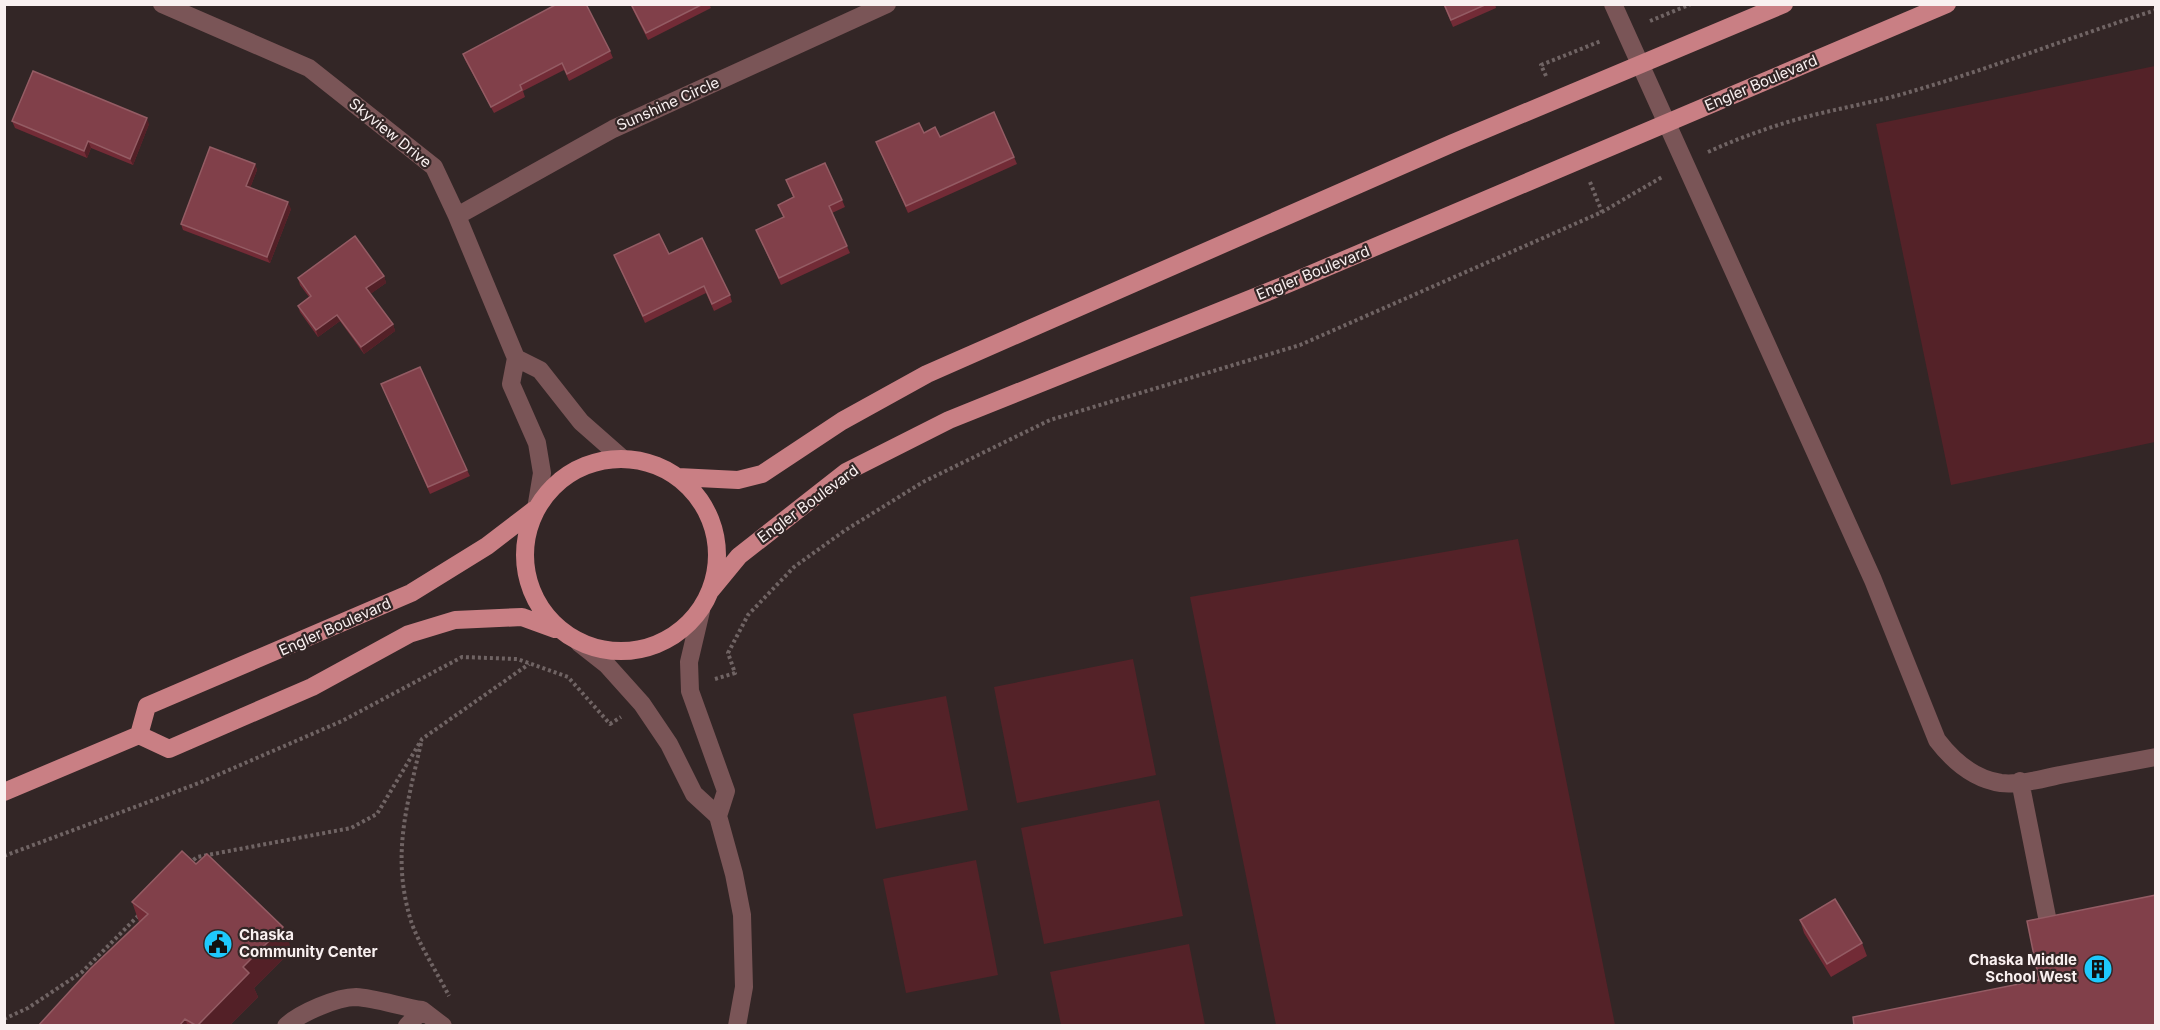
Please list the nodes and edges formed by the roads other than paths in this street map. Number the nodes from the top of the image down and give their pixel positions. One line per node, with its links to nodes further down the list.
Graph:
1 (162, 4): 8 (street, Skyview Drive)
2 (887, 4): 8 (street, Sunshine Circle)
3 (1614, 4): 6 (street)
4 (1784, 4): 6 (main road)
5 (1947, 4): 7 (main road, Engler Boulevard)
6 (1641, 65): 7 (street); 11 (main road)
7 (1667, 124): 13 (main road, Engler Boulevard); 19 (street)
8 (457, 216): 9 (street, Skyview Drive)
9 (516, 358): 10 (street); 12 (street, Skyview Drive)
10 (623, 459): 11 (main road); 12 (main road)
11 (678, 477): 13 (main road)
12 (536, 509): 15 (main road); 17 (main road, Engler Boulevard)
13 (711, 590): 14 (main road)
14 (701, 610): 16 (main road); 21 (street)
15 (560, 631): 16 (main road); 17 (main road)
16 (579, 643): 21 (street)
17 (139, 735): 20 (main road)
18 (2156, 757): 19 (street)
19 (2020, 781): 22 (street)
20 (4, 792)
21 (718, 816): 27 (street)
22 (2050, 937)
23 (422, 1011): 24 (street); 25 (street); 26 (street)
24 (286, 1026)
25 (406, 1026)
26 (444, 1026)
27 (737, 1026)

